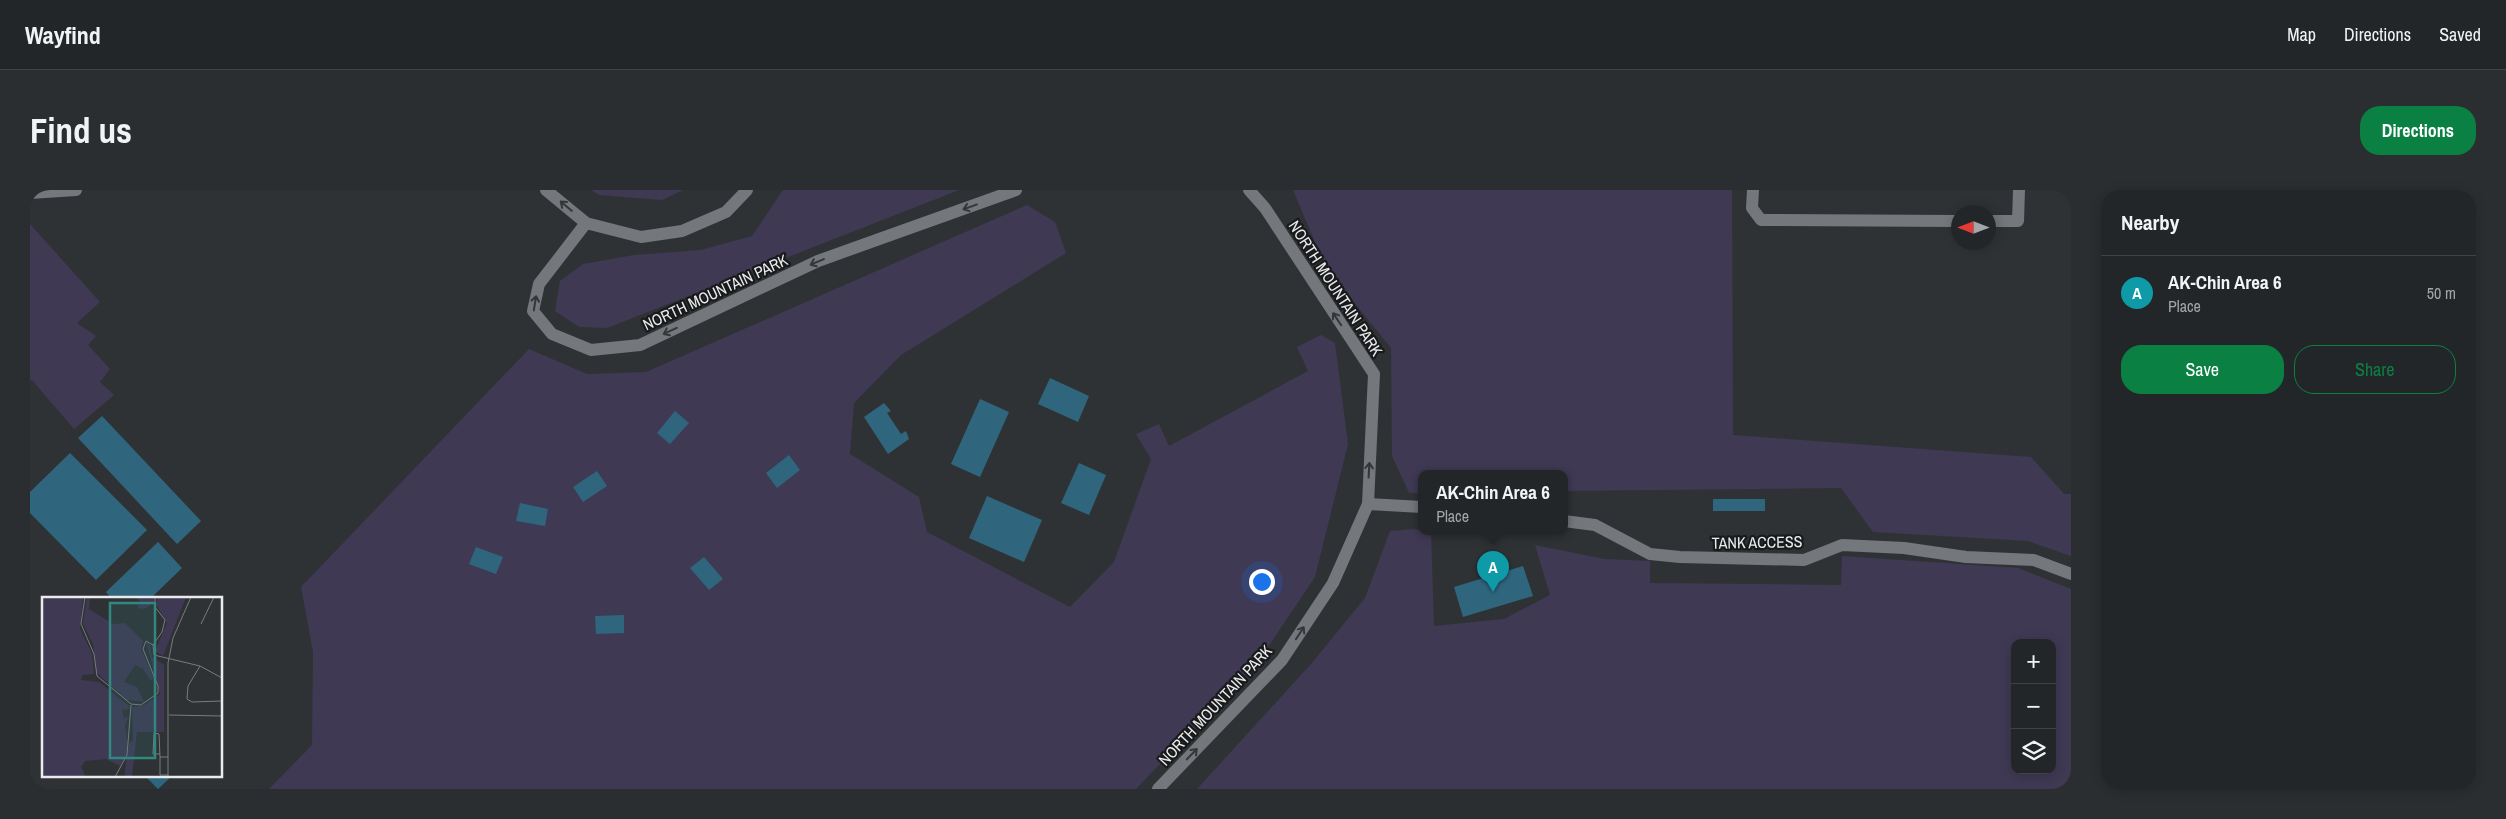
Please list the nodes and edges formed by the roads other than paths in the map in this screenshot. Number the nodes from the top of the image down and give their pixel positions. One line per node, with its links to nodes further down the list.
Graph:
1 (76, 190): 8 (lane)
2 (546, 190): 11 (lane, one-way to 2)
3 (747, 190): 11 (lane)
4 (1016, 190): 11 (lane, NORTH MOUNTAIN PARK, one-way to 11)
5 (1249, 190): 12 (lane, NORTH MOUNTAIN PARK, one-way to 5)
6 (1753, 190): 9 (lane)
7 (2019, 190): 10 (lane)
8 (30, 193)
9 (1951, 221)
10 (1996, 221)
11 (586, 223)
12 (1368, 504): 13 (lane); 16 (lane, NORTH MOUNTAIN PARK, one-way to 12)
13 (1418, 507)
14 (1568, 522): 15 (lane, TANK ACCESS)
15 (2071, 574)
16 (1158, 789)

